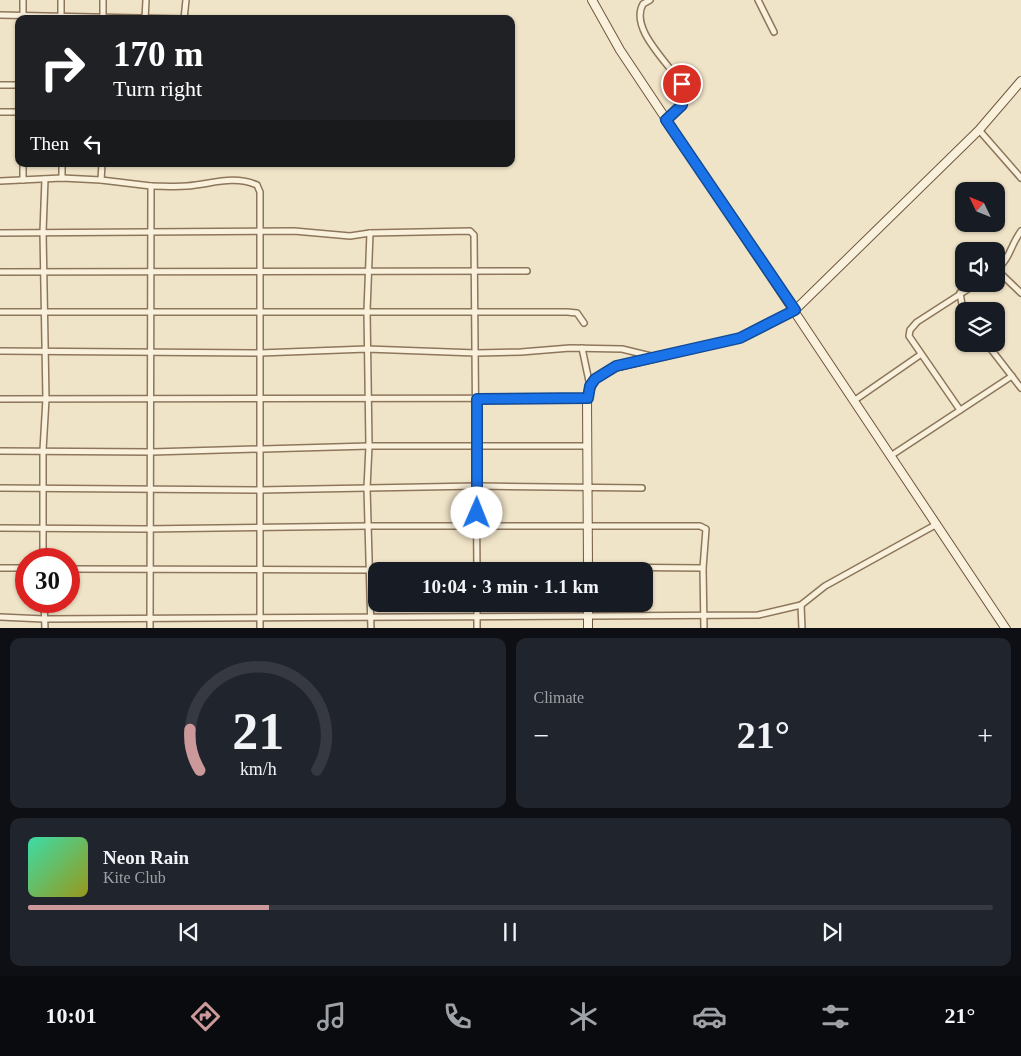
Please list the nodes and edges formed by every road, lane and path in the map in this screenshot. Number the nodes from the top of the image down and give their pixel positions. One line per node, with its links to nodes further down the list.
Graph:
1 (23, 0): 10 (street)
2 (61, 0): 11 (street)
3 (103, 0): 12 (street)
4 (146, 0): 13 (street)
5 (186, 0): 14 (street)
6 (592, 0): 22 (street)
7 (650, 0): 22 (street)
8 (758, 0): 16 (street)
9 (0, 15): 15 (street)
10 (23, 15)
11 (61, 15)
12 (103, 15)
13 (145, 15)
14 (184, 15)
15 (15, 16)
16 (774, 32)
17 (1021, 82): 23 (street)
18 (0, 85): 19 (street)
19 (15, 85)
20 (0, 112): 21 (street)
21 (15, 112)
22 (666, 120): 54 (street)
23 (979, 130): 28 (street); 54 (street)
24 (23, 167): 30 (street)
25 (62, 167): 27 (street)
26 (102, 167): 31 (street)
27 (62, 178): 29 (street); 31 (street)
28 (1021, 178)
29 (45, 179): 30 (street); 37 (street)
30 (23, 180): 32 (street)
31 (101, 180): 33 (street)
32 (0, 181)
33 (151, 186): 34 (street); 35 (street)
34 (152, 230): 35 (street); 37 (street); 41 (street)
35 (260, 231): 39 (street); 43 (street)
36 (1021, 231): 40 (street)
37 (43, 232): 38 (street); 42 (street)
38 (0, 233)
39 (370, 233): 44 (street); 45 (street)
40 (1005, 262)
41 (151, 270): 42 (street); 43 (street); 52 (street)
42 (43, 271): 47 (street); 58 (street)
43 (261, 271): 44 (street); 53 (street)
44 (368, 271): 45 (street); 55 (street)
45 (473, 271): 46 (street); 56 (street)
46 (527, 271)
47 (0, 272)
48 (1005, 278): 50 (street)
49 (960, 293): 51 (street); 68 (street)
50 (1021, 293)
51 (962, 302)
52 (150, 310): 53 (street); 58 (street); 64 (street)
53 (261, 310): 55 (street); 66 (street)
54 (795, 310): 69 (street); 80 (street)
55 (367, 311): 56 (street); 61 (street)
56 (474, 311): 59 (street); 67 (street)
57 (0, 312): 58 (street)
58 (43, 312): 63 (street)
59 (584, 323)
60 (582, 348): 67 (street); 69 (street); 71 (street)
61 (367, 349): 66 (street); 67 (street); 79 (street)
62 (0, 351): 63 (street)
63 (45, 351): 64 (street); 74 (street)
64 (150, 351): 66 (street); 77 (street)
65 (993, 352): 70 (street)
66 (260, 353): 78 (street)
67 (476, 353): 75 (street)
68 (920, 355): 80 (street); 81 (street)
69 (656, 358): 71 (street)
70 (1012, 376): 72 (street); 81 (street)
71 (590, 386): 73 (street)
72 (1021, 388)
73 (588, 398): 75 (street); 84 (street)
74 (46, 399): 76 (street); 77 (street); 85 (street)
75 (477, 399): 79 (street); 83 (street)
76 (0, 400)
77 (150, 400): 78 (street); 88 (street)
78 (260, 400): 79 (street); 86 (street)
79 (369, 400): 82 (street)
80 (855, 400): 89 (street)
81 (960, 410): 89 (street)
82 (369, 446): 83 (street); 86 (street); 94 (street)
83 (476, 446): 84 (street); 90 (street)
84 (588, 446): 91 (street)
85 (43, 450): 87 (street); 88 (street); 93 (street)
86 (260, 450): 88 (street); 97 (street)
87 (0, 451)
88 (152, 452): 96 (street)
89 (892, 455): 98 (street)
90 (477, 486): 91 (street); 94 (street); 100 (street)
91 (588, 486): 95 (street); 102 (street)
92 (0, 488): 93 (street)
93 (43, 488): 96 (street); 104 (street)
94 (367, 488): 97 (street); 99 (street)
95 (642, 488)
96 (152, 490): 97 (street); 105 (street)
97 (259, 490): 101 (street)
98 (938, 524): 118 (street); 138 (street)
99 (368, 526): 100 (street); 101 (street); 107 (street)
100 (477, 526): 102 (street); 108 (street)
101 (259, 527): 105 (street); 116 (street)
102 (588, 527): 109 (street); 112 (street)
103 (0, 528): 104 (street)
104 (44, 529): 105 (street); 106 (street)
105 (150, 529): 114 (street)
106 (43, 548)
107 (369, 562)
108 (477, 562)
109 (588, 562)
110 (0, 568): 111 (street)
111 (15, 568)
112 (703, 568): 115 (street); 123 (street)
113 (80, 569): 114 (street)
114 (150, 569): 116 (street); 128 (street)
115 (653, 569)
116 (261, 570): 117 (street); 126 (street)
117 (368, 570)
118 (801, 605): 123 (street); 137 (street)
119 (371, 612): 127 (street)
120 (478, 612): 124 (street)
121 (44, 613): 129 (street)
122 (588, 614): 123 (street); 124 (street); 135 (street)
123 (703, 615): 136 (street)
124 (478, 616): 127 (street); 134 (street)
125 (0, 617): 129 (street)
126 (260, 617): 127 (street); 128 (street); 132 (street)
127 (371, 617): 133 (street)
128 (150, 618): 129 (street); 131 (street)
129 (44, 619): 130 (street)
130 (45, 628)
131 (150, 628)
132 (260, 628)
133 (371, 628)
134 (477, 628)
135 (588, 628)
136 (704, 628)
137 (802, 628)
138 (1006, 628)

